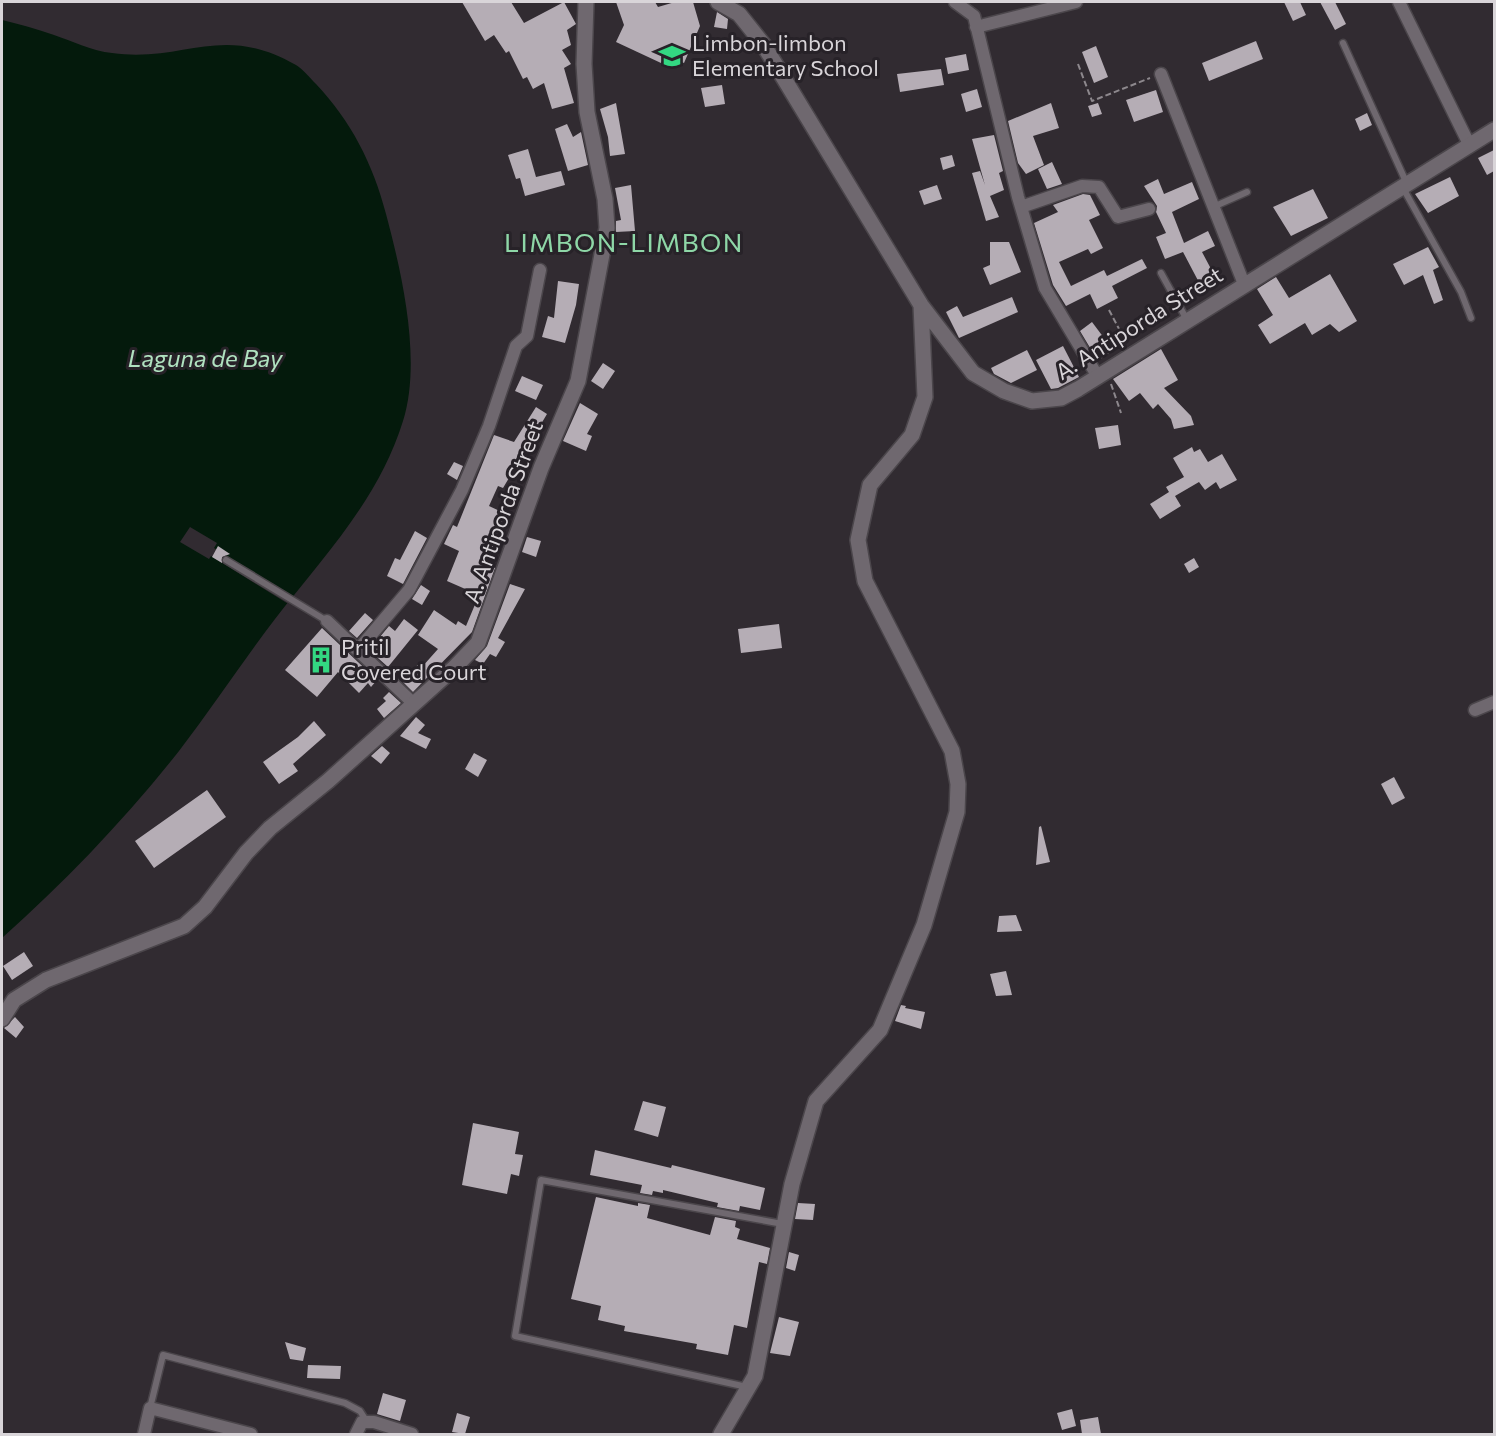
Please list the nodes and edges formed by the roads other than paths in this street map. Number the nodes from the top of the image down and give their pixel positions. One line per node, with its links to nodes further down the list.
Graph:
1 (586, 2): 27 (street, A. Antiporda Street)
2 (718, 2): 19 (street, A. Antiporda Street)
3 (955, 2): 6 (street)
4 (1398, 2): 10 (street)
5 (1067, 3): 6 (street)
6 (976, 27): 13 (street)
7 (1343, 43): 11 (lane)
8 (1161, 74): 14 (street)
9 (1494, 130): 10 (street, A. Antiporda Street)
10 (1470, 146): 11 (street, A. Antiporda Street)
11 (1405, 186): 18 (street, A. Antiporda Street); 20 (lane)
12 (1247, 192): 14 (lane)
13 (1021, 207): 15 (street); 22 (street)
14 (1214, 207): 18 (street)
15 (1149, 209)
16 (540, 270): 25 (street)
17 (1161, 273): 21 (lane)
18 (1244, 284): 21 (street, A. Antiporda Street)
19 (921, 305): 22 (street, A. Antiporda Street); 30 (street)
20 (1471, 318)
21 (1187, 320): 22 (street, A. Antiporda Street)
22 (1102, 375)
23 (226, 560): 24 (lane)
24 (327, 621): 25 (street)
25 (359, 649): 27 (street)
26 (1494, 702): 28 (street)
27 (412, 704): 29 (street, A. Antiporda Street)
28 (1475, 710)
29 (2, 1019)
30 (786, 1225): 31 (street); 31 (lane)
31 (750, 1387): 38 (street)
32 (150, 1408): 33 (lane); 34 (street); 35 (street)
33 (367, 1422): 36 (street); 37 (street)
34 (144, 1434)
35 (250, 1434)
36 (356, 1434)
37 (412, 1434)
38 (721, 1434)

